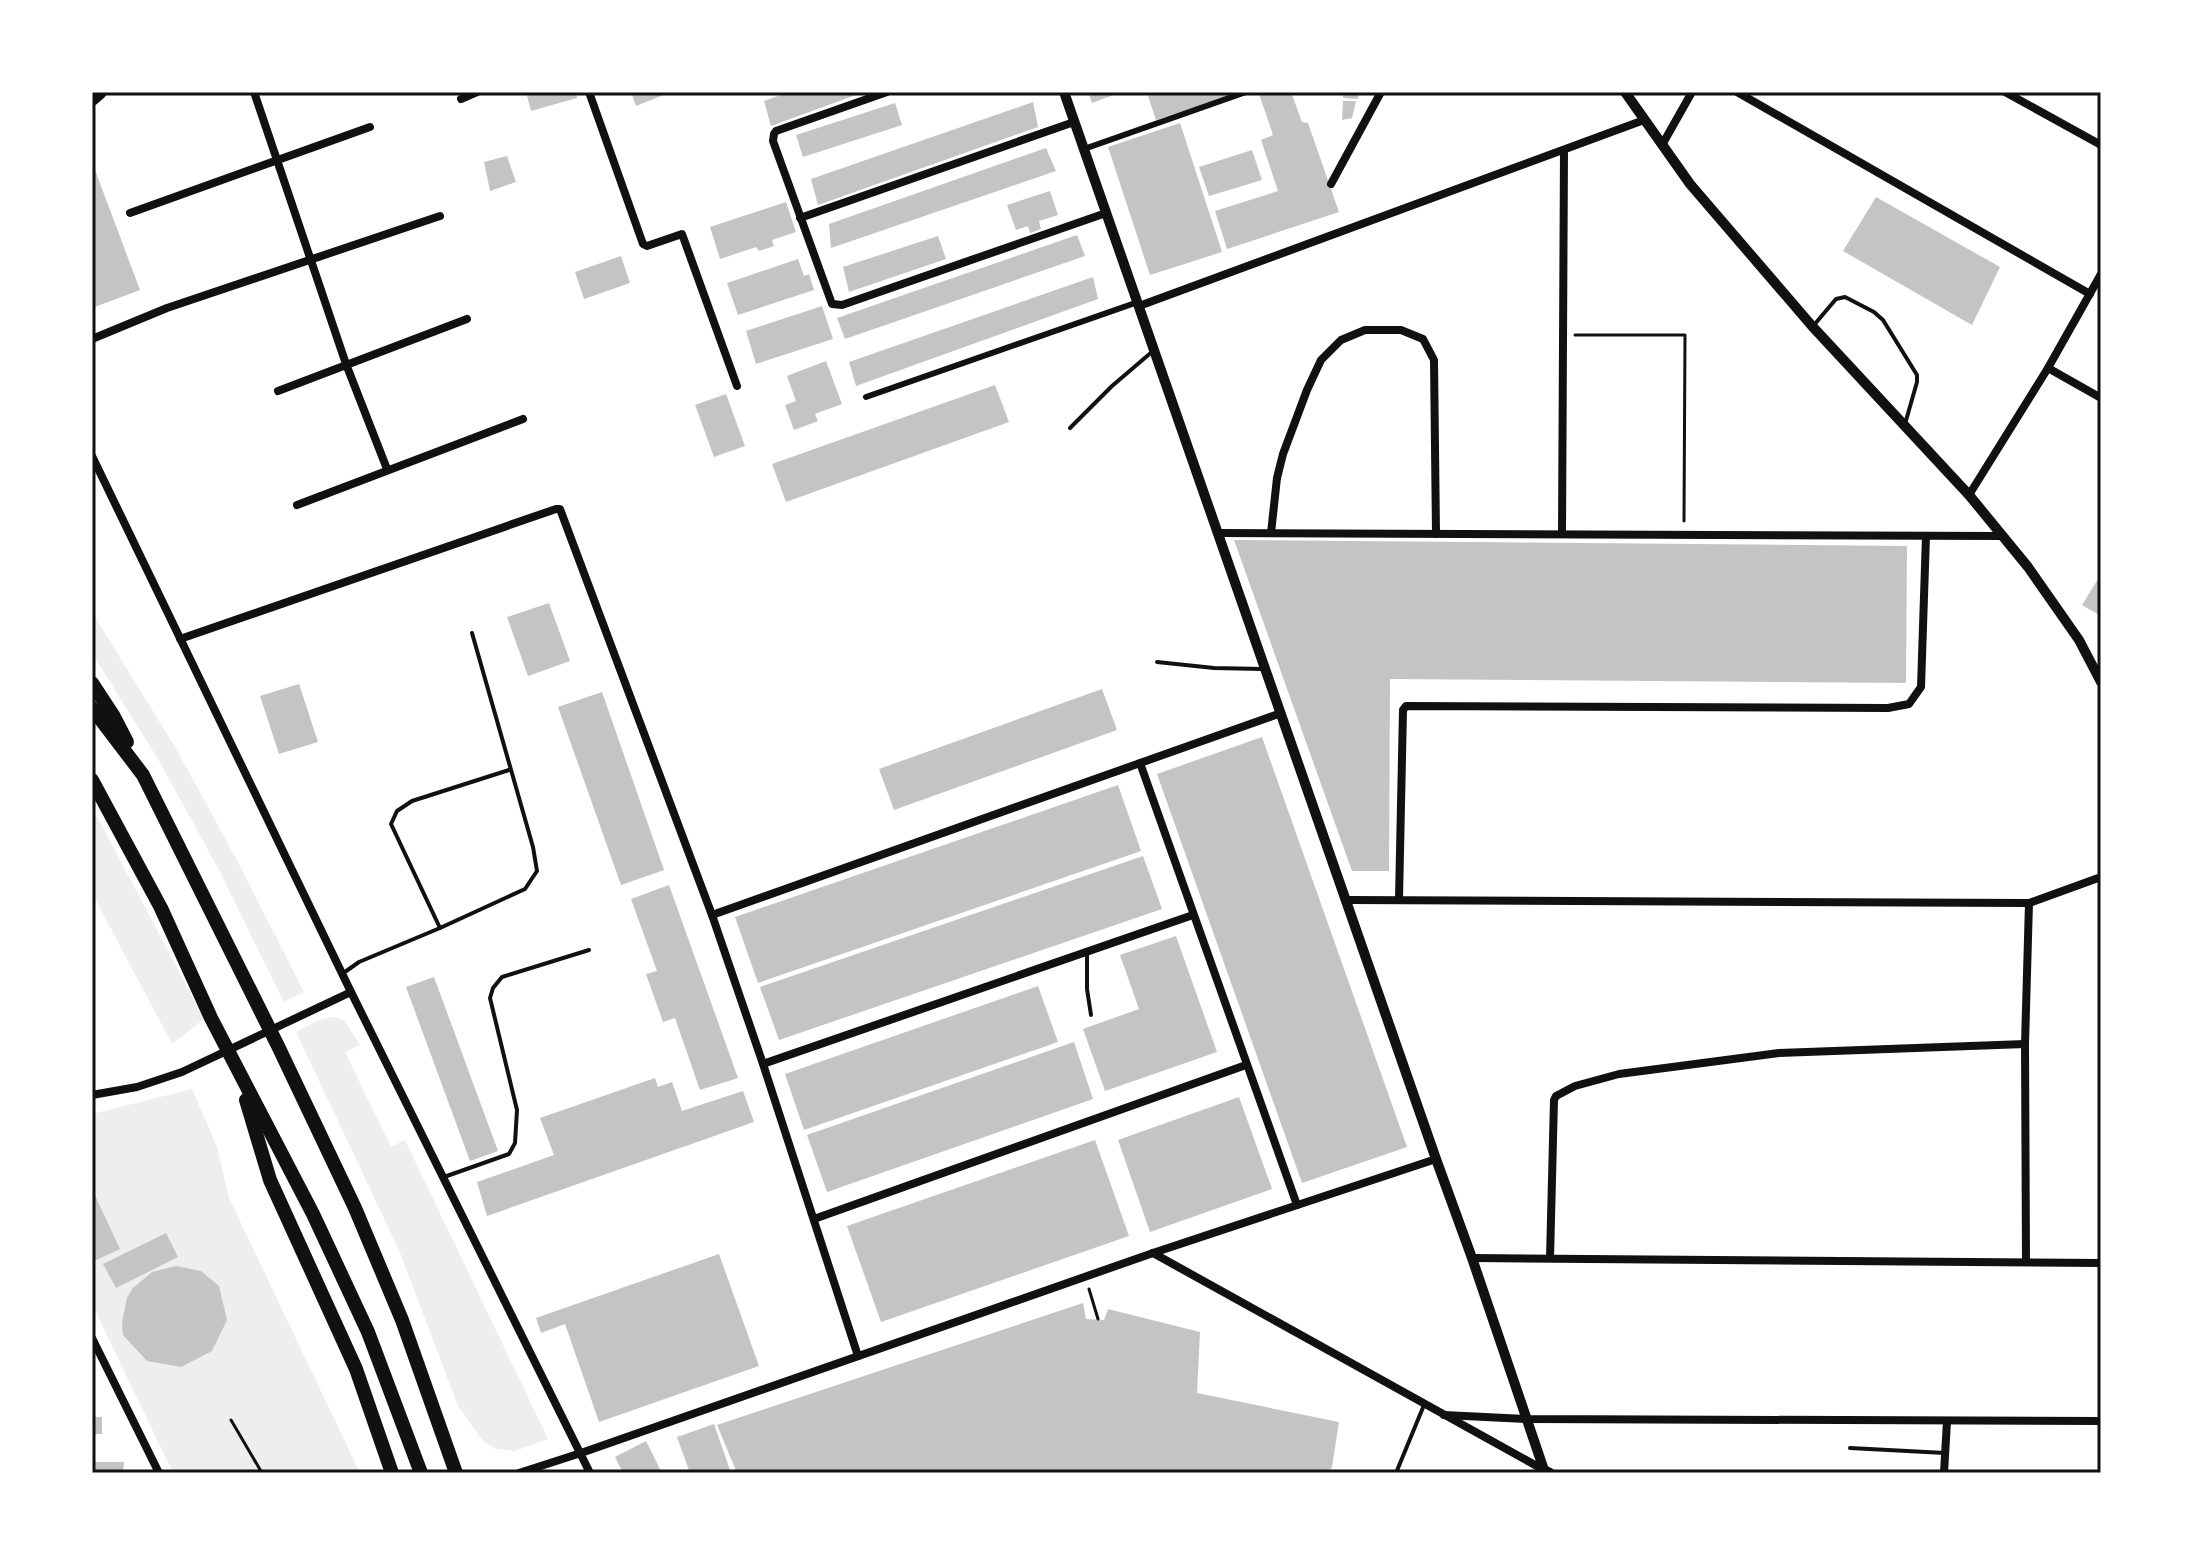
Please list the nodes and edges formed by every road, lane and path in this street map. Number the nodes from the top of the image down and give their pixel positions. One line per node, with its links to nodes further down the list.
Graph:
1 (100, 92): 13 (highway)
2 (254, 92): 22 (street)
3 (477, 92): 14 (street)
4 (589, 92): 39 (street)
5 (887, 92): 27 (street)
6 (1064, 92): 16 (street)
7 (1246, 92): 20 (street)
8 (1381, 92): 23 (street)
9 (1625, 92): 15 (street)
10 (1692, 92): 18 (street)
11 (1737, 92): 30 (street)
12 (2005, 92): 19 (street)
13 (92, 99)
14 (461, 99)
15 (1644, 120): 18 (street); 21 (street)
16 (1074, 122): 20 (street); 27 (street)
17 (370, 127): 22 (street)
18 (1662, 145): 33 (street)
19 (2101, 145)
20 (1084, 149): 25 (street)
21 (1564, 150): 31 (street); 34 (street)
22 (278, 160): 24 (street); 28 (street)
23 (1331, 184)
24 (130, 213)
25 (1106, 213): 27 (street); 31 (street)
26 (440, 216): 28 (street)
27 (800, 218)
28 (309, 259): 35 (street); 37 (street)
29 (2101, 274): 30 (street)
30 (2090, 294): 38 (street)
31 (1138, 304): 36 (street); 41 (street)
32 (467, 319): 37 (street)
33 (1812, 326): 44 (street); 44 (lane)
34 (1563, 335): 53 (street); 54 (path)
35 (92, 339)
36 (1154, 349): 45 (lane); 50 (street)
37 (346, 364): 40 (street); 47 (street)
38 (2048, 368): 42 (street); 48 (street)
39 (737, 386)
40 (278, 391)
41 (866, 397)
42 (2101, 398)
43 (523, 419): 47 (street)
44 (1905, 424): 48 (street)
45 (1070, 428)
46 (92, 456): 58 (street)
47 (387, 469): 49 (street)
48 (1969, 495): 56 (street)
49 (297, 505)
50 (1218, 533): 51 (street); 60 (street)
51 (1271, 533): 52 (street); 52 (street)
52 (1436, 534): 53 (street)
53 (1562, 534): 54 (street)
54 (1684, 535): 55 (street)
55 (1926, 536): 56 (street); 70 (street)
56 (2001, 536): 61 (street)
57 (472, 633): 66 (lane)
58 (180, 639): 73 (street); 78 (street)
59 (1157, 662): 60 (lane)
60 (1266, 669): 64 (street)
61 (2101, 682)
62 (92, 683): 67 (highway)
63 (92, 708): 67 (highway)
64 (1281, 713): 65 (street); 71 (street)
65 (1140, 763): 73 (street); 74 (street)
66 (510, 770): 75 (lane); 75 (lane)
67 (143, 775): 113 (highway)
68 (92, 780): 83 (highway)
69 (2101, 877): 72 (street)
70 (1399, 899): 71 (street); 72 (street)
71 (1347, 900): 86 (street)
72 (2029, 903): 81 (street)
73 (712, 915): 82 (street)
74 (1193, 915): 77 (street); 84 (street)
75 (440, 928): 78 (lane)
76 (589, 950): 87 (lane)
77 (1087, 952): 80 (lane); 82 (street)
78 (342, 974): 79 (street)
79 (351, 992): 85 (street); 87 (street)
80 (1091, 1015)
81 (2025, 1044): 92 (street); 93 (street)
82 (763, 1064): 89 (street)
83 (235, 1065): 111 (highway); 112 (highway)
84 (1246, 1065): 88 (street); 89 (street)
85 (92, 1095)
86 (1436, 1159): 88 (street); 91 (street)
87 (444, 1177): 106 (street)
88 (1297, 1205): 90 (street)
89 (814, 1219): 98 (street)
90 (1153, 1253): 95 (street); 99 (street)
91 (1472, 1258): 92 (street); 101 (street)
92 (1550, 1258): 93 (street)
93 (2026, 1262): 94 (street)
94 (2101, 1263)
95 (1085, 1277): 96 (path); 98 (street)
96 (1098, 1319)
97 (92, 1338): 109 (street)
98 (858, 1356): 106 (street)
99 (1424, 1403): 100 (street); 116 (lane)
100 (1444, 1415): 101 (street); 108 (street)
101 (1527, 1419): 103 (street); 108 (street)
102 (231, 1420): 110 (path)
103 (1947, 1421): 104 (street); 107 (street)
104 (2101, 1421)
105 (1850, 1448): 107 (lane)
106 (581, 1453): 114 (street); 115 (street)
107 (1945, 1453): 117 (street)
108 (1547, 1472)
109 (159, 1473)
110 (262, 1473)
111 (392, 1473)
112 (421, 1473)
113 (456, 1473)
114 (519, 1473)
115 (590, 1473)
116 (1396, 1473)
117 (1944, 1473)

